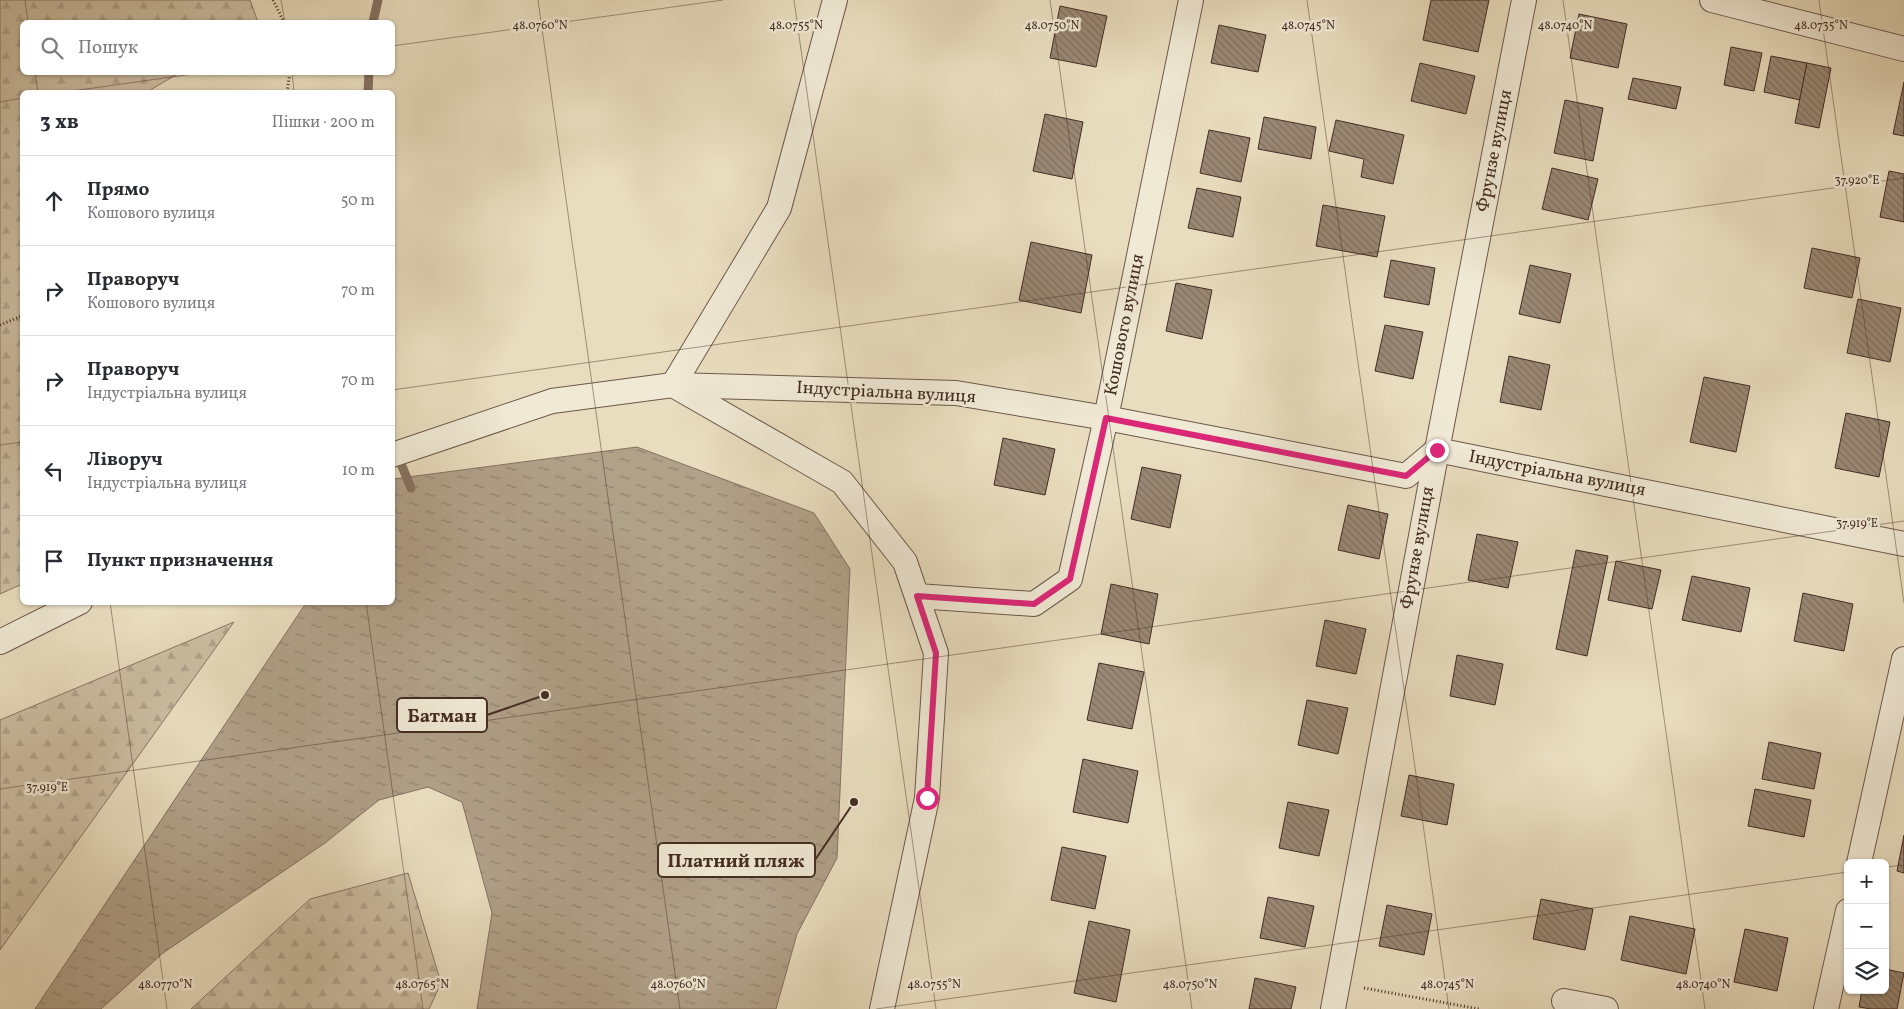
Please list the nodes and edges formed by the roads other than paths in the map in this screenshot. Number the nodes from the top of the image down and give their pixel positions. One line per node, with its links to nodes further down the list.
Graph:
1 (836, 0): 6 (street)
2 (1191, 0): 7 (street, Кошового вулиця)
3 (1524, 0): 8 (street, Фрунзе вулиця)
4 (1712, 0): 5 (street)
5 (1904, 49)
6 (673, 385): 7 (street, Індустріальна вулиця); 9 (street, Індустріальна вулиця); 11 (street)
7 (1106, 418): 8 (street, Індустріальна вулиця); 11 (street, Кошового вулиця)
8 (1437, 450): 10 (street, Індустріальна вулиця); 19 (street, Фрунзе вулиця)
9 (395, 455)
10 (1904, 544)
11 (917, 596): 18 (street)
12 (74, 605): 13 (street)
13 (0, 642)
14 (1904, 659): 15 (street)
15 (1859, 859)
16 (1844, 929): 21 (street)
17 (1564, 1001): 20 (street)
18 (882, 1009)
19 (1333, 1009)
20 (1606, 1009)
21 (1826, 1009)

